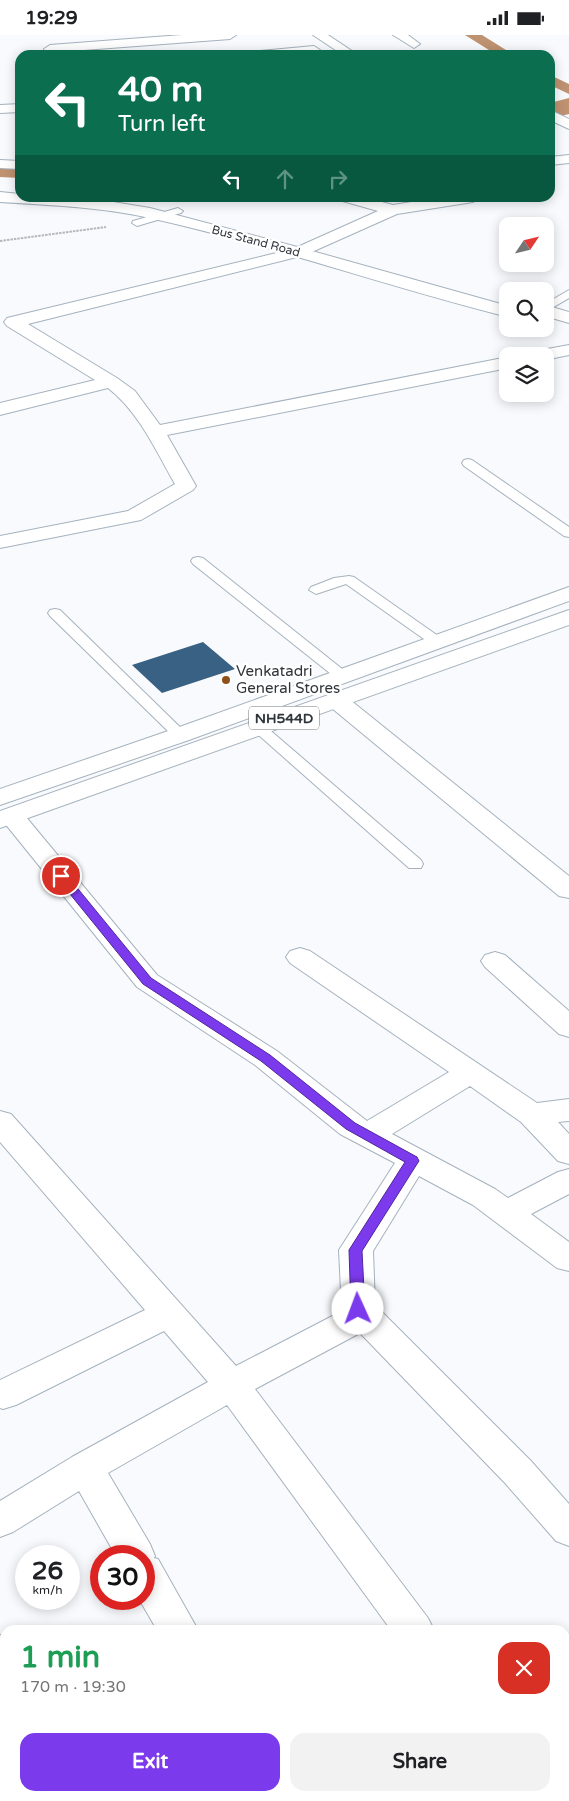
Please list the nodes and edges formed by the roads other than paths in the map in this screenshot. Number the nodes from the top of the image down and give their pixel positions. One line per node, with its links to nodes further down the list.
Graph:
1 (44, 35): 7 (main road)
2 (230, 35): 5 (main road)
3 (319, 35): 9 (main road)
4 (399, 35): 6 (main road)
5 (144, 44): 8 (main road)
6 (414, 44)
7 (50, 50)
8 (74, 50)
9 (344, 50)
10 (15, 108): 11 (main road)
11 (0, 109)
12 (555, 118): 13 (main road)
13 (569, 125)
14 (569, 159): 15 (main road)
15 (555, 160)
16 (0, 164): 17 (main road)
17 (15, 165)
18 (0, 189): 19 (main road)
19 (15, 190)
20 (0, 197): 21 (main road, Bus Stand Road)
21 (15, 198)
22 (68, 202): 27 (main road, Bus Stand Road)
23 (135, 202): 27 (main road, Bus Stand Road)
24 (363, 202): 26 (main road)
25 (443, 202): 26 (main road)
26 (394, 210): 29 (main road)
27 (171, 213): 28 (lane); 29 (main road, Bus Stand Road); 30 (main road, Bus Stand Road)
28 (136, 223)
29 (315, 245): 30 (main road); 32 (main road, Bus Stand Road)
30 (298, 252): 34 (main road, Bus Stand Road); 37 (main road)
31 (569, 293): 33 (lane)
32 (499, 296)
33 (554, 303)
34 (499, 308)
35 (554, 312): 36 (main road)
36 (569, 318)
37 (7, 324): 43 (main road)
38 (554, 325): 39 (main road)
39 (569, 329)
40 (569, 350): 41 (main road)
41 (554, 353)
42 (499, 364): 45 (main road)
43 (111, 382): 44 (main road); 45 (main road)
44 (0, 409)
45 (155, 431): 48 (main road)
46 (468, 463): 47 (lane)
47 (569, 533)
48 (0, 542)
49 (198, 561): 55 (lane)
50 (316, 589): 54 (lane)
51 (569, 594): 54 (main road, NH544D)
52 (55, 613): 58 (lane)
53 (569, 617): 56 (main road, NH544D)
54 (436, 641): 55 (main road, NH544D)
55 (341, 675): 58 (main road, NH544D)
56 (336, 700): 57 (main road, NH544D); 61 (main road)
57 (259, 727): 59 (main road, NH544D); 60 (lane)
58 (180, 735): 59 (main road, NH544D)
59 (4, 811): 69 (main road)
60 (415, 864)
61 (569, 889)
62 (300, 957): 65 (main road)
63 (495, 961): 64 (main road)
64 (569, 1027)
65 (471, 1072): 67 (main road); 69 (main road)
66 (569, 1110): 67 (main road)
67 (532, 1114): 70 (main road)
68 (0, 1122): 75 (main road)
69 (367, 1135): 71 (main road)
70 (569, 1153)
71 (413, 1161): 73 (main road); 76 (main road)
72 (569, 1181): 73 (main road)
73 (506, 1213): 74 (main road)
74 (569, 1259)
75 (168, 1314): 77 (main road); 78 (main road)
76 (363, 1315): 77 (main road); 81 (main road)
77 (232, 1385): 79 (main road); 85 (main road)
78 (2, 1395)
79 (85, 1468): 80 (main road); 82 (main road)
80 (0, 1521)
81 (569, 1530)
82 (130, 1545)
83 (155, 1590): 84 (main road)
84 (175, 1625)
85 (410, 1625)

